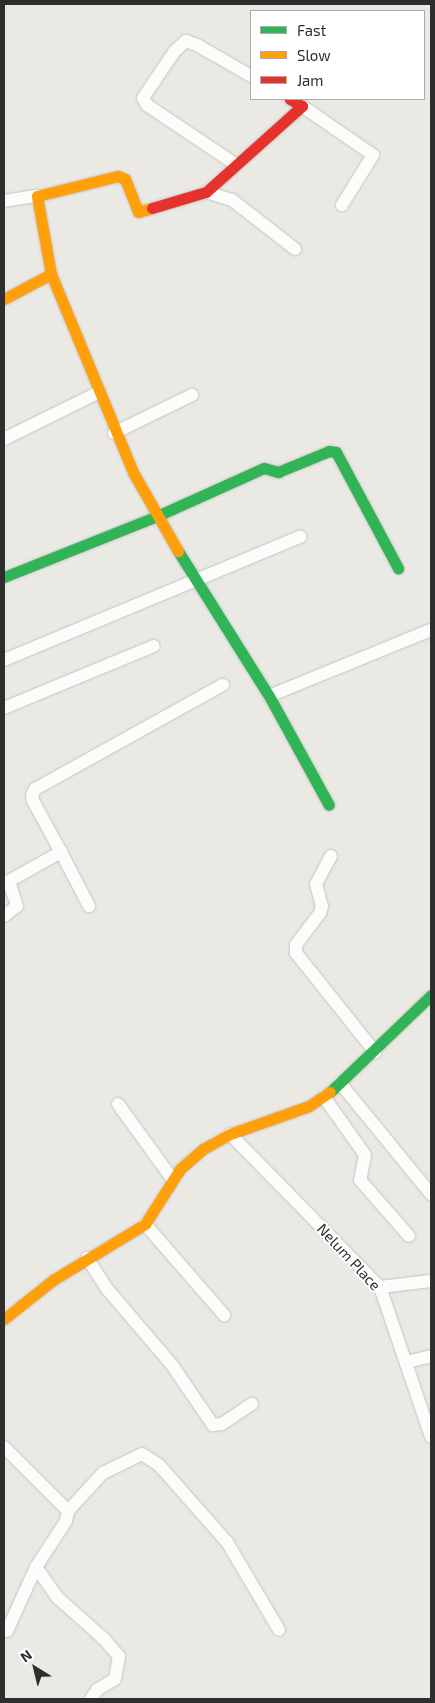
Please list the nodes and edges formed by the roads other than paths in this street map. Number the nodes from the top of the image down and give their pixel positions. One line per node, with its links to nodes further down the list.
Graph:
1 (250, 75): 4 (street)
2 (292, 100): 3 (street)
3 (302, 106): 4 (street); 8 (street)
4 (235, 164): 5 (street)
5 (206, 192): 6 (street); 9 (street)
6 (37, 196): 7 (street); 10 (street)
7 (4, 201)
8 (342, 206)
9 (295, 249)
10 (51, 274): 11 (street); 12 (street)
11 (4, 299)
12 (99, 392): 14 (street); 15 (street)
13 (192, 395): 14 (street)
14 (114, 432): 16 (street)
15 (4, 439)
16 (157, 516): 18 (street); 19 (street); 20 (street)
17 (300, 537): 20 (street)
18 (398, 568)
19 (4, 577)
20 (195, 581): 23 (street); 25 (street)
21 (431, 630): 25 (street)
22 (154, 646): 26 (street)
23 (4, 660)
24 (223, 685): 28 (street)
25 (269, 696): 27 (street)
26 (4, 708)
27 (330, 805)
28 (61, 852): 30 (street); 31 (street)
29 (331, 856): 33 (street)
30 (89, 906)
31 (4, 916)
32 (431, 996): 33 (street)
33 (375, 1052): 34 (street)
34 (340, 1083): 35 (street); 39 (street)
35 (324, 1097): 37 (street); 41 (street)
36 (118, 1104): 38 (street)
37 (230, 1134): 38 (street); 44 (street, Nelum Place)
38 (173, 1180): 40 (street)
39 (431, 1194)
40 (145, 1224): 42 (street); 45 (street)
41 (409, 1236)
42 (87, 1258): 46 (street); 49 (street)
43 (431, 1281): 44 (street)
44 (380, 1287): 48 (street, Nelum Place)
45 (224, 1315)
46 (4, 1319)
47 (431, 1356): 48 (street)
48 (406, 1362): 50 (street, Nelum Place)
49 (252, 1404)
50 (431, 1436)
51 (4, 1447): 52 (street)
52 (68, 1511): 53 (street); 54 (street)
53 (36, 1566): 55 (street); 56 (street)
54 (280, 1630)
55 (8, 1631)
56 (91, 1699)

